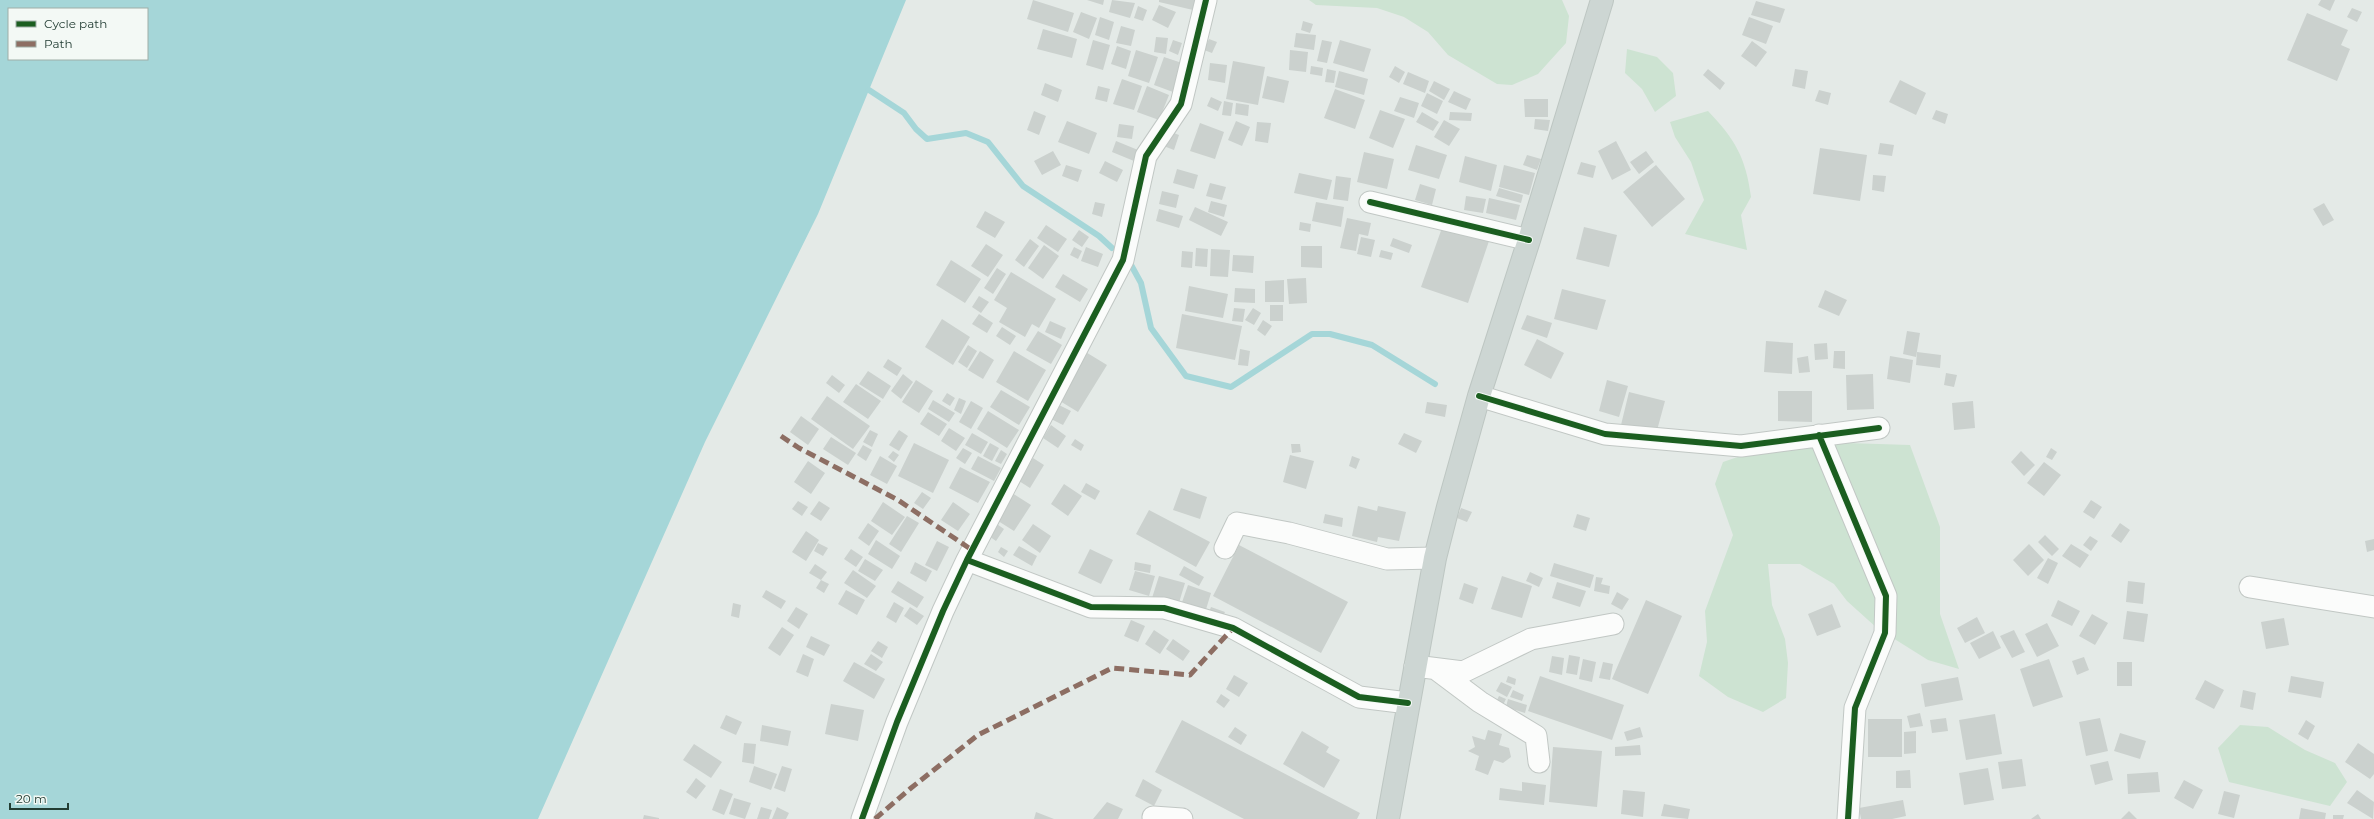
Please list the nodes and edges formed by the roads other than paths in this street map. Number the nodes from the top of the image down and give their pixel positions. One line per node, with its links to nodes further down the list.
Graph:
1 (1206, 0): 10 (street)
2 (1602, 0): 4 (main road)
3 (1370, 202): 4 (street)
4 (1529, 240): 5 (main road)
5 (1479, 396): 7 (street); 9 (main road)
6 (1879, 428): 7 (street)
7 (1819, 435): 21 (street)
8 (1225, 548): 9 (street)
9 (1435, 558): 14 (main road)
10 (967, 560): 15 (street); 18 (street)
11 (2250, 587): 12 (street)
12 (2374, 607)
13 (1613, 624): 14 (street)
14 (1425, 667): 15 (main road); 16 (street)
15 (1408, 702): 20 (main road)
16 (1539, 762)
17 (1153, 817): 19 (street)
18 (862, 819)
19 (1182, 819)
20 (1388, 819)
21 (1848, 819)

